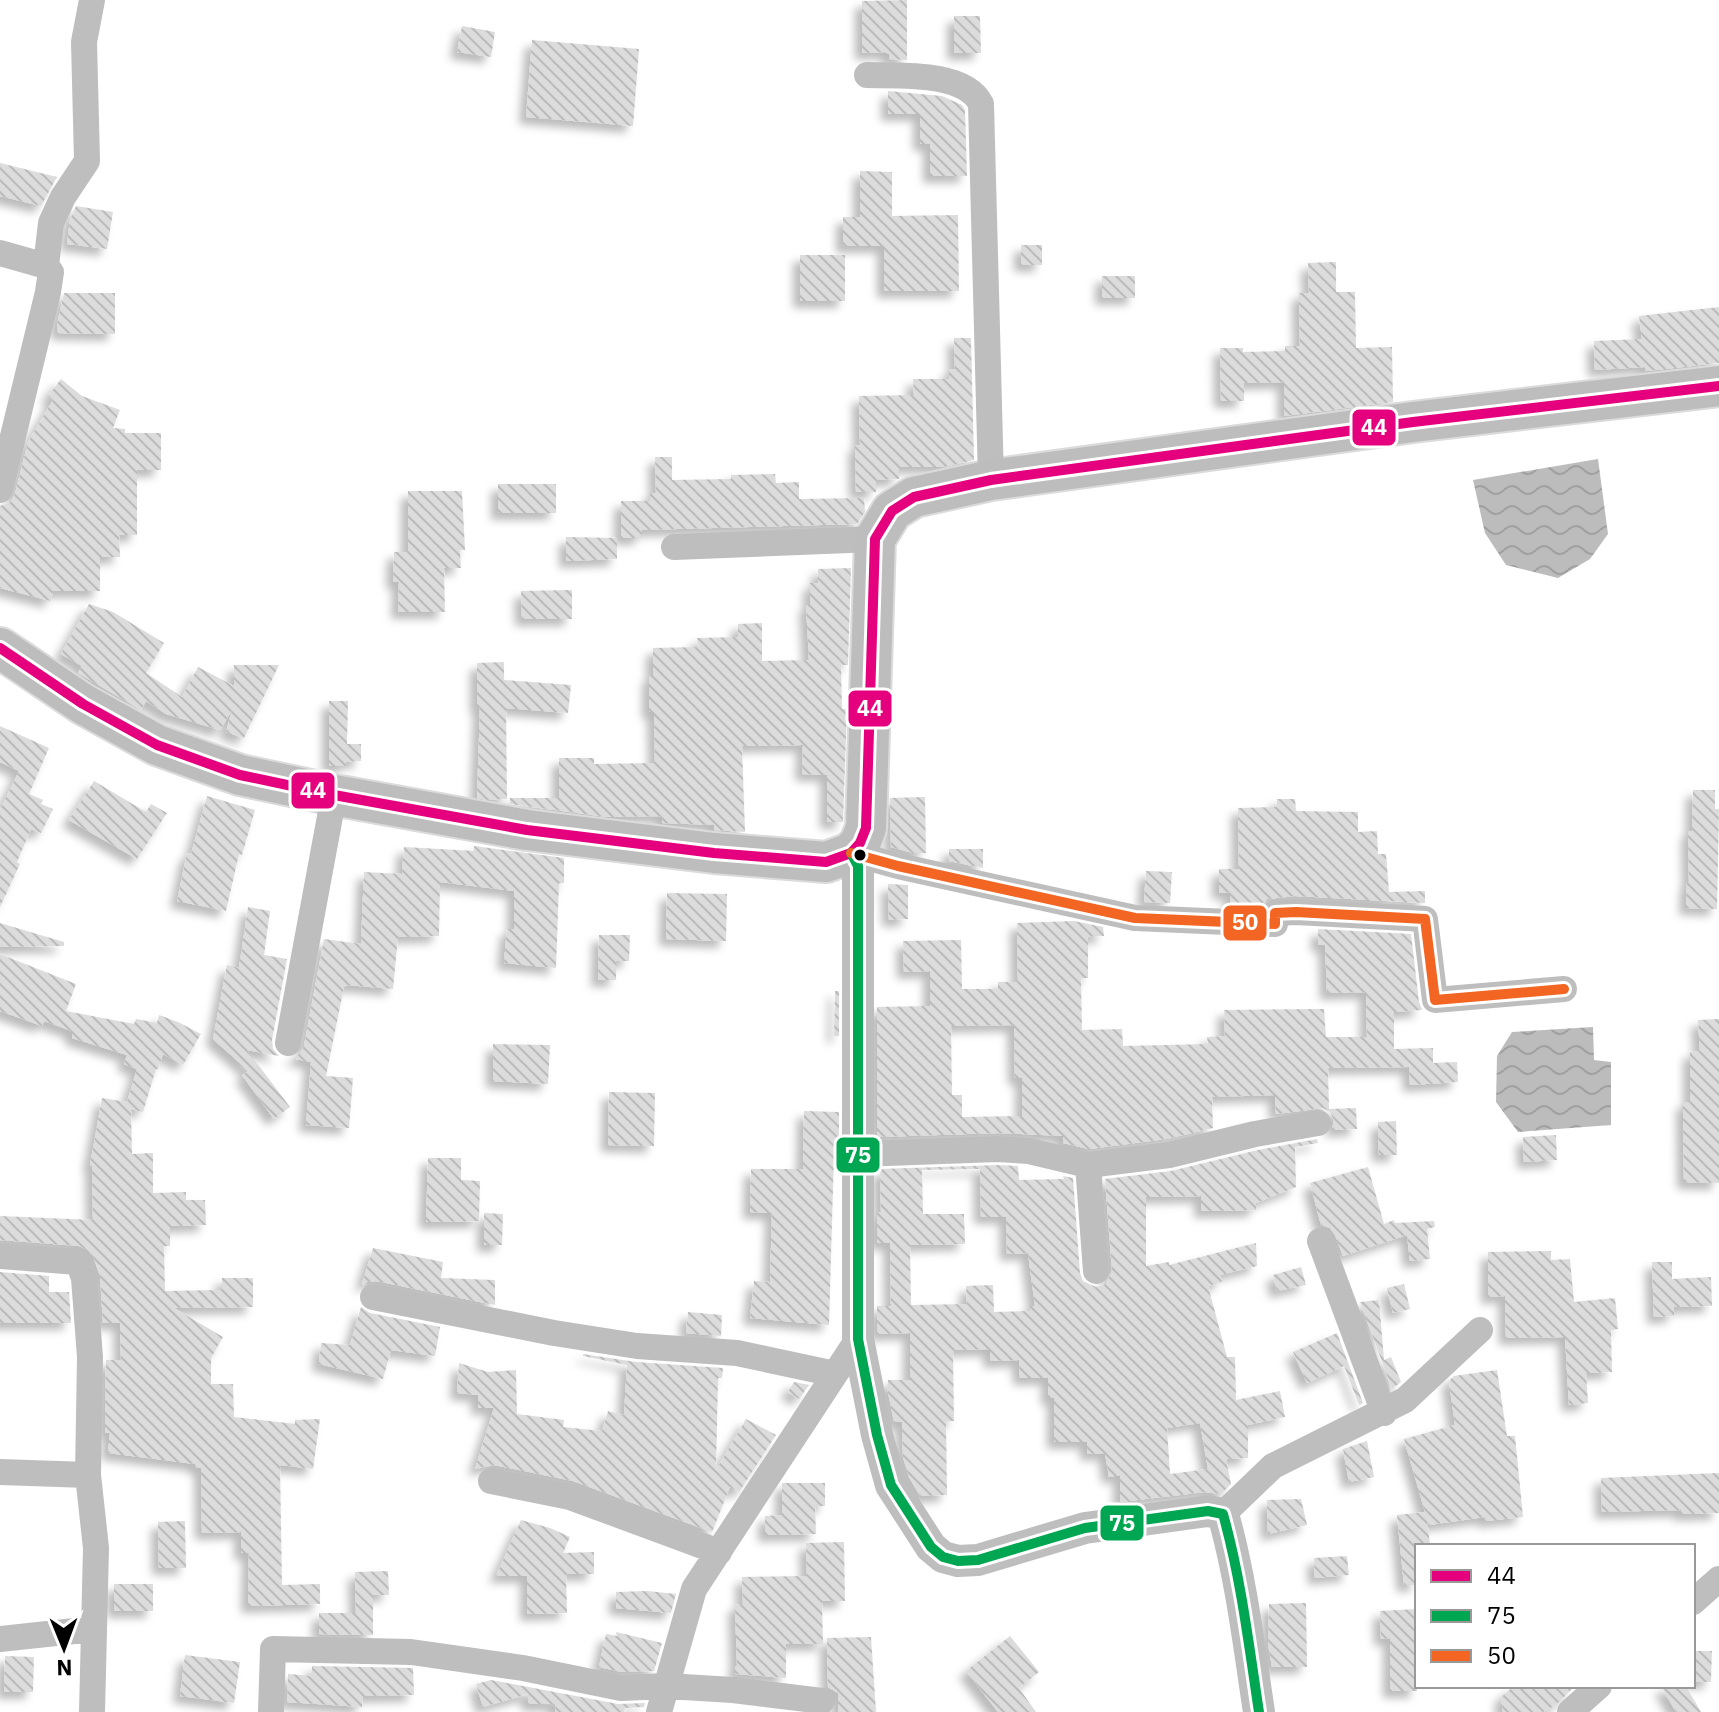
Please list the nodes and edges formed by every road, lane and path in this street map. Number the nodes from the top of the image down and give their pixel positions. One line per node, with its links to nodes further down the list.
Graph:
1 (92, 0): 4 (street)
2 (867, 75): 6 (street)
3 (0, 253): 4 (street)
4 (46, 266): 7 (street)
5 (1719, 386): 6 (main road)
6 (991, 480): 8 (main road)
7 (0, 490)
8 (875, 539): 9 (street); 12 (main road)
9 (674, 547)
10 (0, 648): 11 (main road)
11 (334, 795): 12 (main road); 14 (street)
12 (851, 853): 13 (street); 16 (street)
13 (1564, 989)
14 (288, 1043)
15 (1318, 1123): 17 (street)
16 (859, 1154): 17 (street); 23 (street)
17 (1088, 1165): 20 (street)
18 (1320, 1241): 25 (street)
19 (0, 1256): 27 (street)
20 (1096, 1271)
21 (373, 1297): 24 (street)
22 (1480, 1330): 25 (street)
23 (858, 1339): 24 (street); 29 (street)
24 (835, 1374): 30 (street)
25 (1384, 1413): 29 (street)
26 (0, 1472): 27 (street)
27 (88, 1475): 33 (street)
28 (491, 1481): 30 (street)
29 (1223, 1514): 41 (street)
30 (719, 1552): 35 (street)
31 (1719, 1579): 32 (street)
32 (1695, 1600)
33 (93, 1629): 34 (street); 38 (street)
34 (0, 1639)
35 (667, 1686): 37 (street); 39 (street); 40 (street)
36 (1597, 1688): 42 (street)
37 (822, 1701)
38 (92, 1712)
39 (271, 1712)
40 (659, 1712)
41 (1259, 1712)
42 (1570, 1712)

